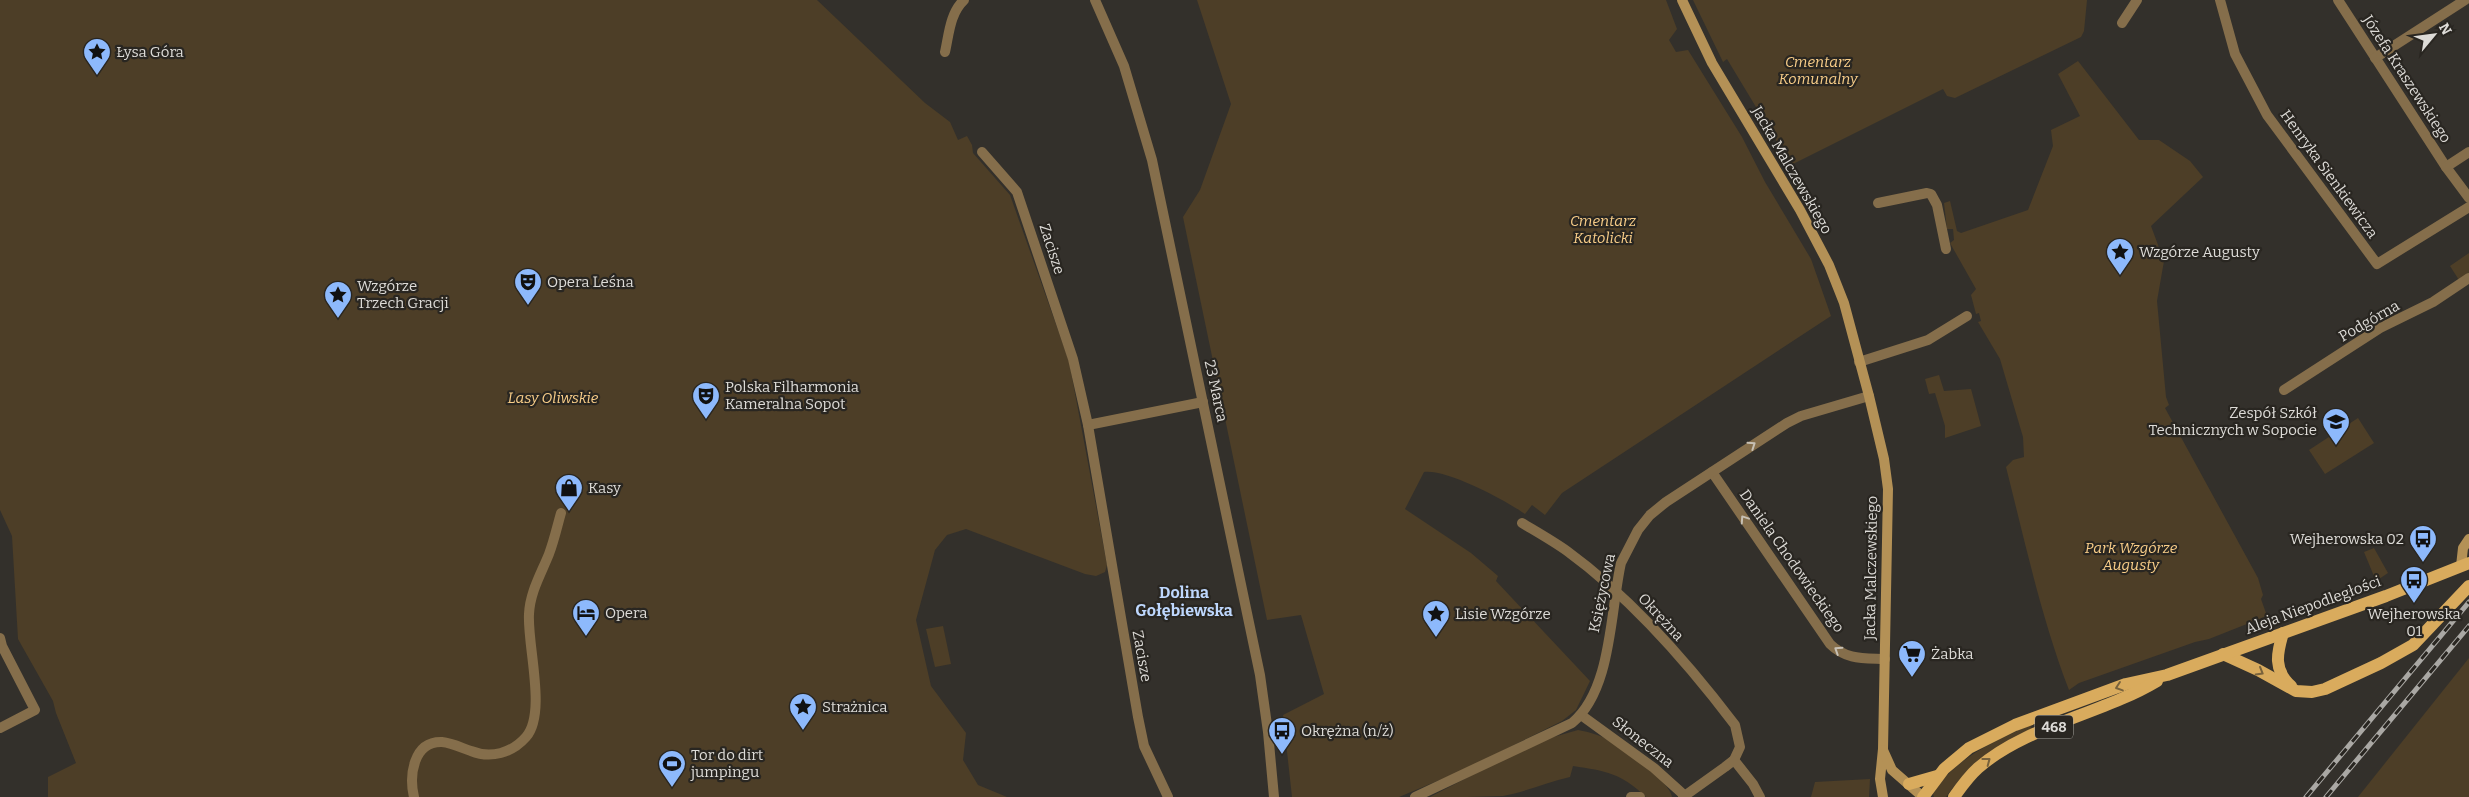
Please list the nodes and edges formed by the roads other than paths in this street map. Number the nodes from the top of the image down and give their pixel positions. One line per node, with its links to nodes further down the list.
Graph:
1 (964, 0): 9 (street)
2 (1095, 0): 23 (street, 23 Marca)
3 (1682, 0): 20 (main road, Jacka Malczewskiego)
4 (2137, 0): 8 (street)
5 (2220, 0): 16 (street, Henryka Sienkiewicza)
6 (2338, 0): 10 (street, Józefa Kraszewskiego)
7 (2465, 0): 10 (street)
8 (2122, 23)
9 (945, 52)
10 (2375, 58): 13 (street, Józefa Kraszewskiego)
11 (982, 152): 24 (street, Zacisze)
12 (2469, 152): 13 (street)
13 (2446, 167): 14 (street, Józefa Kraszewskiego)
14 (2469, 198)
15 (1878, 203): 17 (street)
16 (2469, 207)
17 (1946, 249)
18 (2469, 278): 21 (street, Podgórna)
19 (1967, 316): 20 (street)
20 (1860, 362): 22 (main road, Jacka Malczewskiego)
21 (2284, 390)
22 (1869, 396): 25 (street, Księżycowa, one-way to 22); 35 (main road, Jacka Malczewskiego)
23 (1203, 402): 24 (street); 47 (street, 23 Marca)
24 (1088, 425): 46 (street, Zacisze)
25 (1712, 472): 31 (street, Księżycowa); 35 (street, Daniela Chodowieckiego, one-way to 25)
26 (561, 513): 45 (street)
27 (1522, 523): 31 (street, Okrężna)
28 (2469, 539): 29 (main road)
29 (2465, 564): 32 (main road, Aleja Niepodległości / 468)
30 (2469, 586): 37 (main road)
31 (1615, 592): 38 (street, Księżycowa); 41 (street, Okrężna)
32 (2283, 632): 34 (main road, Aleja Niepodległości / 468); 37 (main road)
33 (0, 638): 39 (street)
34 (2223, 654): 36 (main road, Aleja Niepodległości / 468); 37 (main road, one-way to 37)
35 (1885, 659): 40 (main road, Jacka Malczewskiego)
36 (2167, 676): 42 (main road, Aleja Niepodległości / 468, one-way to 42); 54 (main road, Aleja Niepodległości / 468, one-way to 36)
37 (2296, 691)
38 (1581, 715): 44 (street, Słoneczna); 48 (street, Księżycowa)
39 (0, 728)
40 (1882, 749): 43 (main road, Jacka Malczewskiego); 52 (main road, Jacka Malczewskiego)
41 (1734, 760): 44 (street); 51 (street)
42 (1937, 776): 43 (main road); 53 (main road, Aleja Niepodległości / 468)
43 (1909, 784): 53 (main road, Aleja Niepodległości)
44 (1683, 796)
45 (414, 797)
46 (1168, 797)
47 (1274, 797)
48 (1415, 797)
49 (1632, 797): 50 (street)
50 (1640, 797)
51 (1760, 797)
52 (1882, 797)
53 (1923, 797)
54 (1954, 797)

